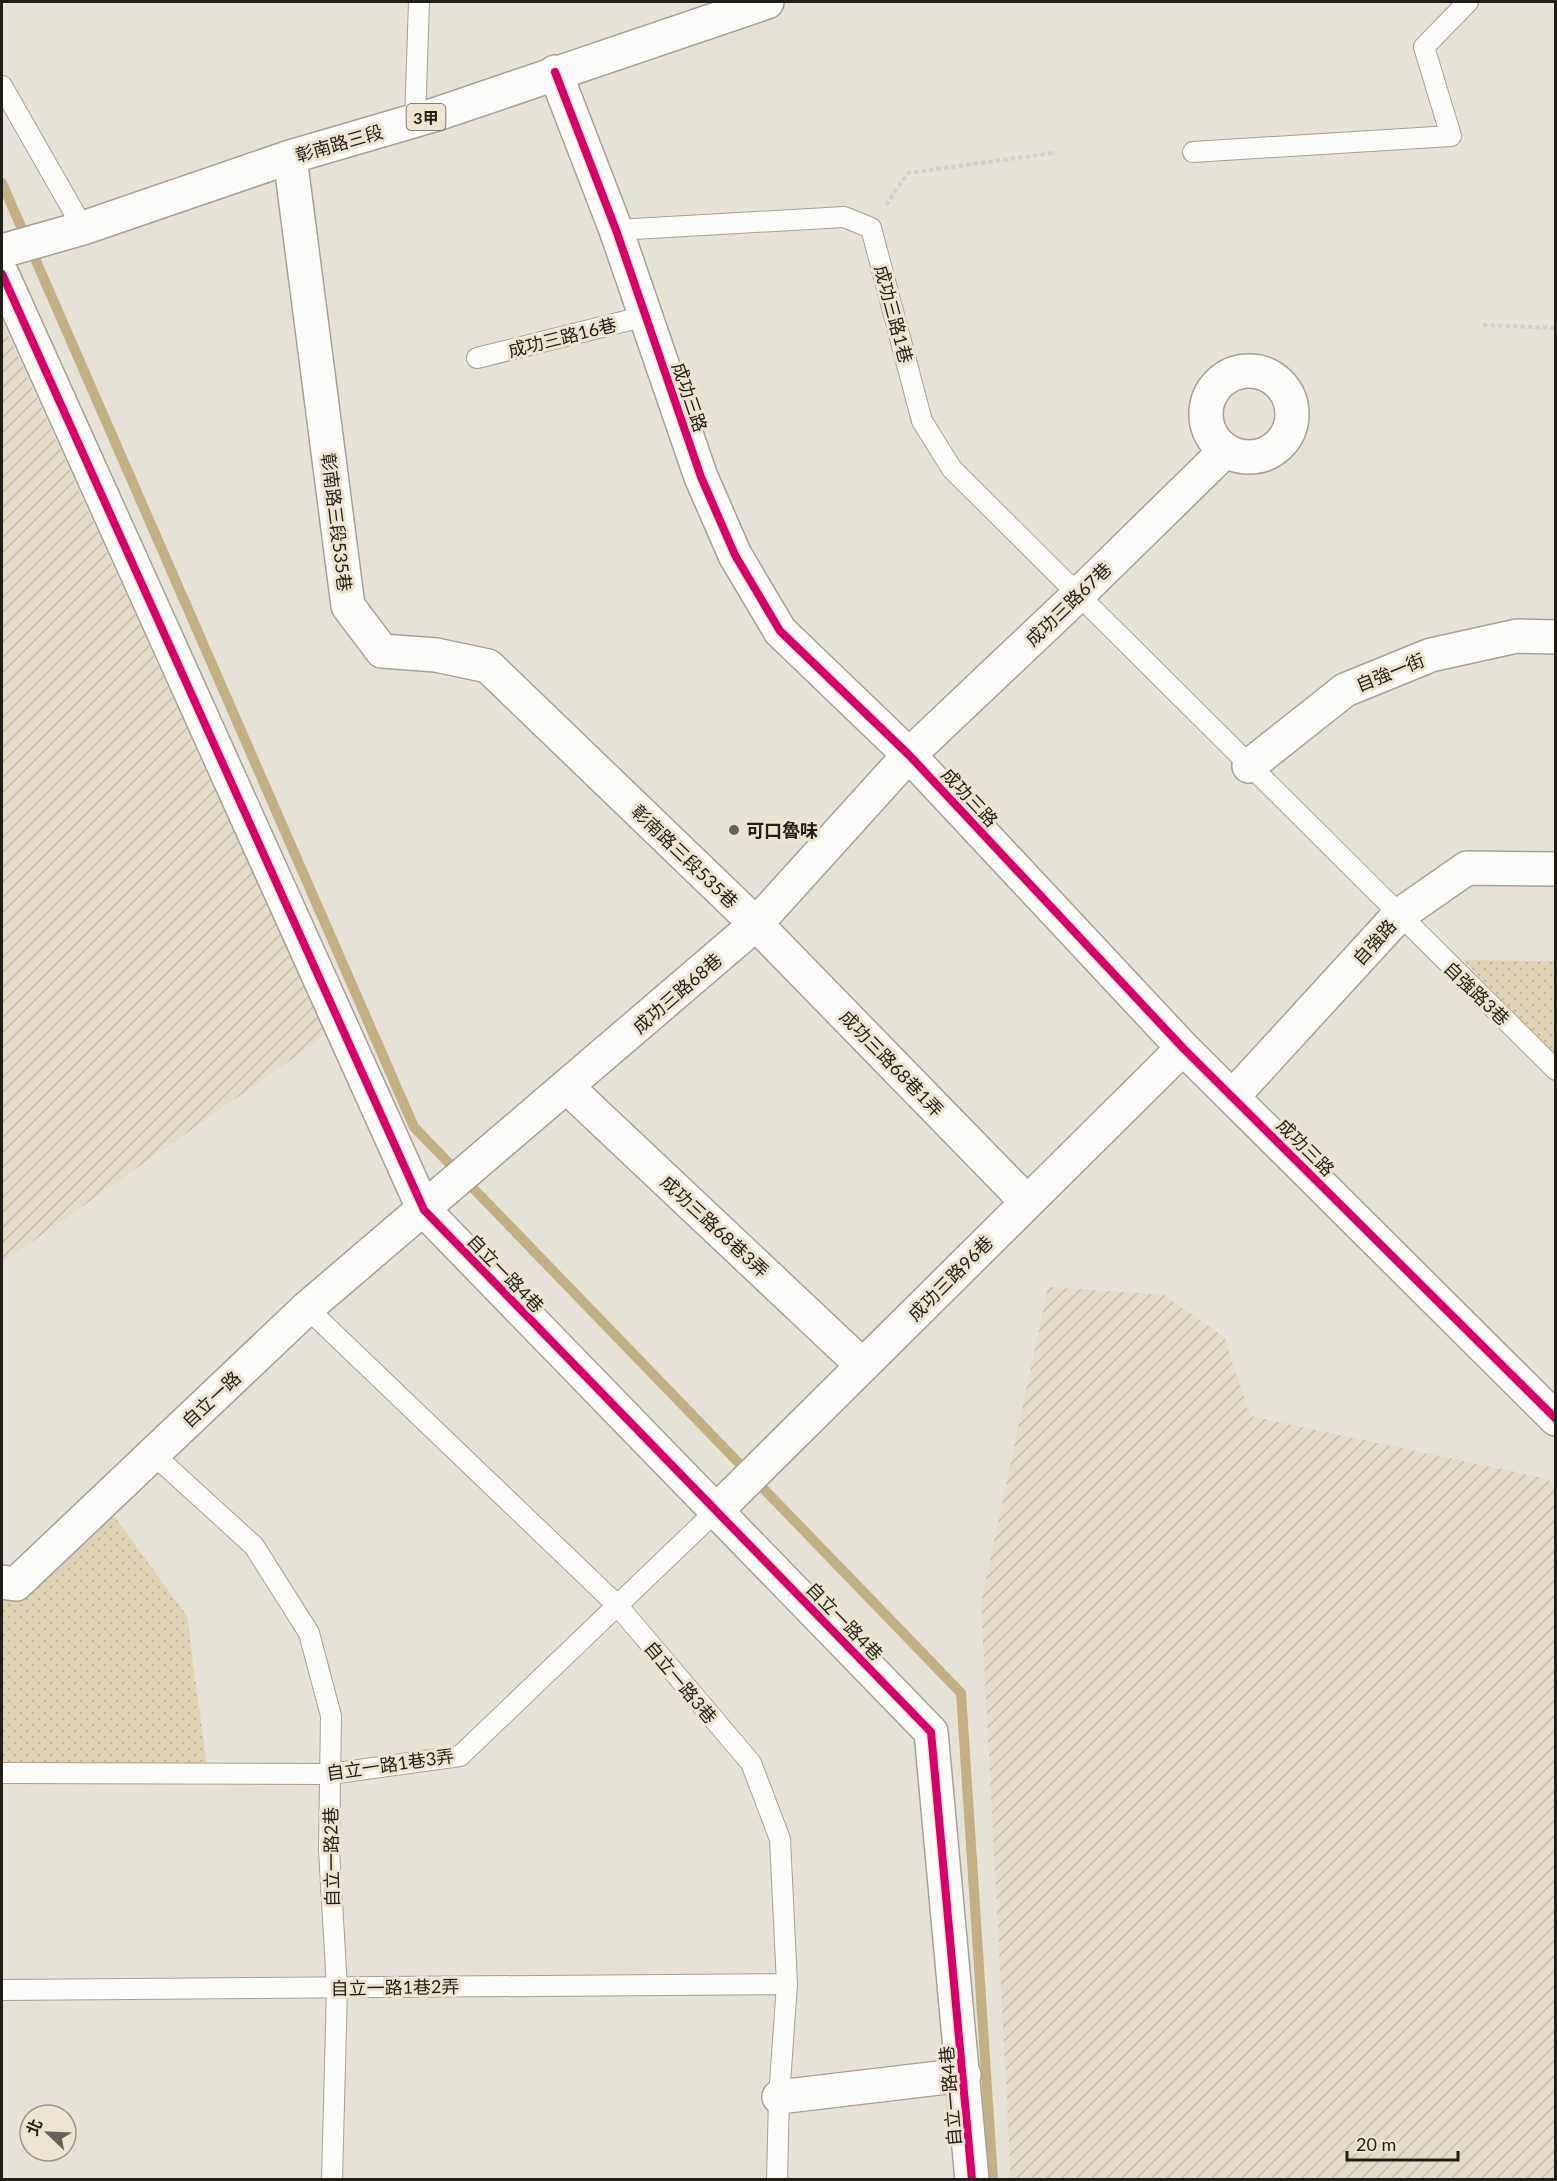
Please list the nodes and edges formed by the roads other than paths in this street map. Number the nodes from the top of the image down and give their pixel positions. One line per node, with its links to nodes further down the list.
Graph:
1 (419, 2): 6 (lane)
2 (767, 2): 4 (street, 彰南路三段 / 3甲)
3 (1468, 2): 7 (lane)
4 (555, 72): 6 (street, 彰南路三段 / 3甲); 10 (street, 成功三路)
5 (2, 86): 9 (lane)
6 (415, 121): 8 (street, 彰南路三段 / 3甲)
7 (1193, 152)
8 (290, 157): 9 (street, 彰南路三段 / 3甲); 22 (street, 彰南路三段535巷)
9 (83, 228): 11 (street, 3甲)
10 (616, 230): 13 (street, 成功三路); 16 (lane, 成功三路1巷)
11 (2, 251)
12 (2, 274): 28 (street)
13 (646, 316): 14 (lane, 成功三路16巷); 18 (street, 成功三路)
14 (477, 358)
15 (1225, 451): 16 (street, 成功三路67巷)
16 (1078, 595): 18 (street, 成功三路67巷); 19 (lane, 成功三路1巷)
17 (1556, 637): 19 (street, 自強一街)
18 (909, 755): 22 (street, 成功三路68巷); 23 (street, 成功三路)
19 (1249, 766): 21 (lane, 自強路3巷)
20 (1556, 869): 21 (street, 自強路)
21 (1398, 916): 24 (lane, 自強路3巷); 26 (street, 自強路)
22 (756, 924): 25 (street, 成功三路68巷); 27 (street, 成功三路68巷1弄)
23 (1183, 1048): 26 (street, 成功三路); 27 (street, 成功三路96巷)
24 (1556, 1070)
25 (567, 1087): 28 (street, 成功三路68巷); 30 (street, 成功三路68巷3弄)
26 (1234, 1095): 31 (street, 成功三路)
27 (1027, 1202): 30 (street, 成功三路96巷)
28 (424, 1210): 29 (street, 自立一路); 33 (street, 自立一路4巷)
29 (307, 1308): 32 (street, 自立一路); 35 (lane, 自立一路3巷)
30 (862, 1365): 33 (street, 成功三路96巷)
31 (1556, 1419)
32 (153, 1454): 34 (street, 自立一路); 37 (lane, 自立一路2巷)
33 (717, 1510): 35 (lane, 自立一路1巷3弄); 41 (street, 自立一路4巷)
34 (2, 1582)
35 (617, 1605): 37 (lane, 自立一路1巷3弄); 38 (lane, 自立一路3巷)
36 (2, 1773): 37 (lane, 自立一路1巷3弄)
37 (330, 1774): 39 (lane, 自立一路2巷)
38 (788, 1984): 39 (lane, 自立一路1巷2弄); 42 (lane, 自立一路3巷)
39 (337, 1988): 40 (lane, 自立一路1巷2弄); 43 (lane, 自立一路2巷)
40 (2, 1990)
41 (964, 2075): 42 (street); 45 (street, 自立一路4巷)
42 (779, 2097): 44 (lane, 自立一路3巷)
43 (332, 2180)
44 (777, 2180)
45 (972, 2180)

